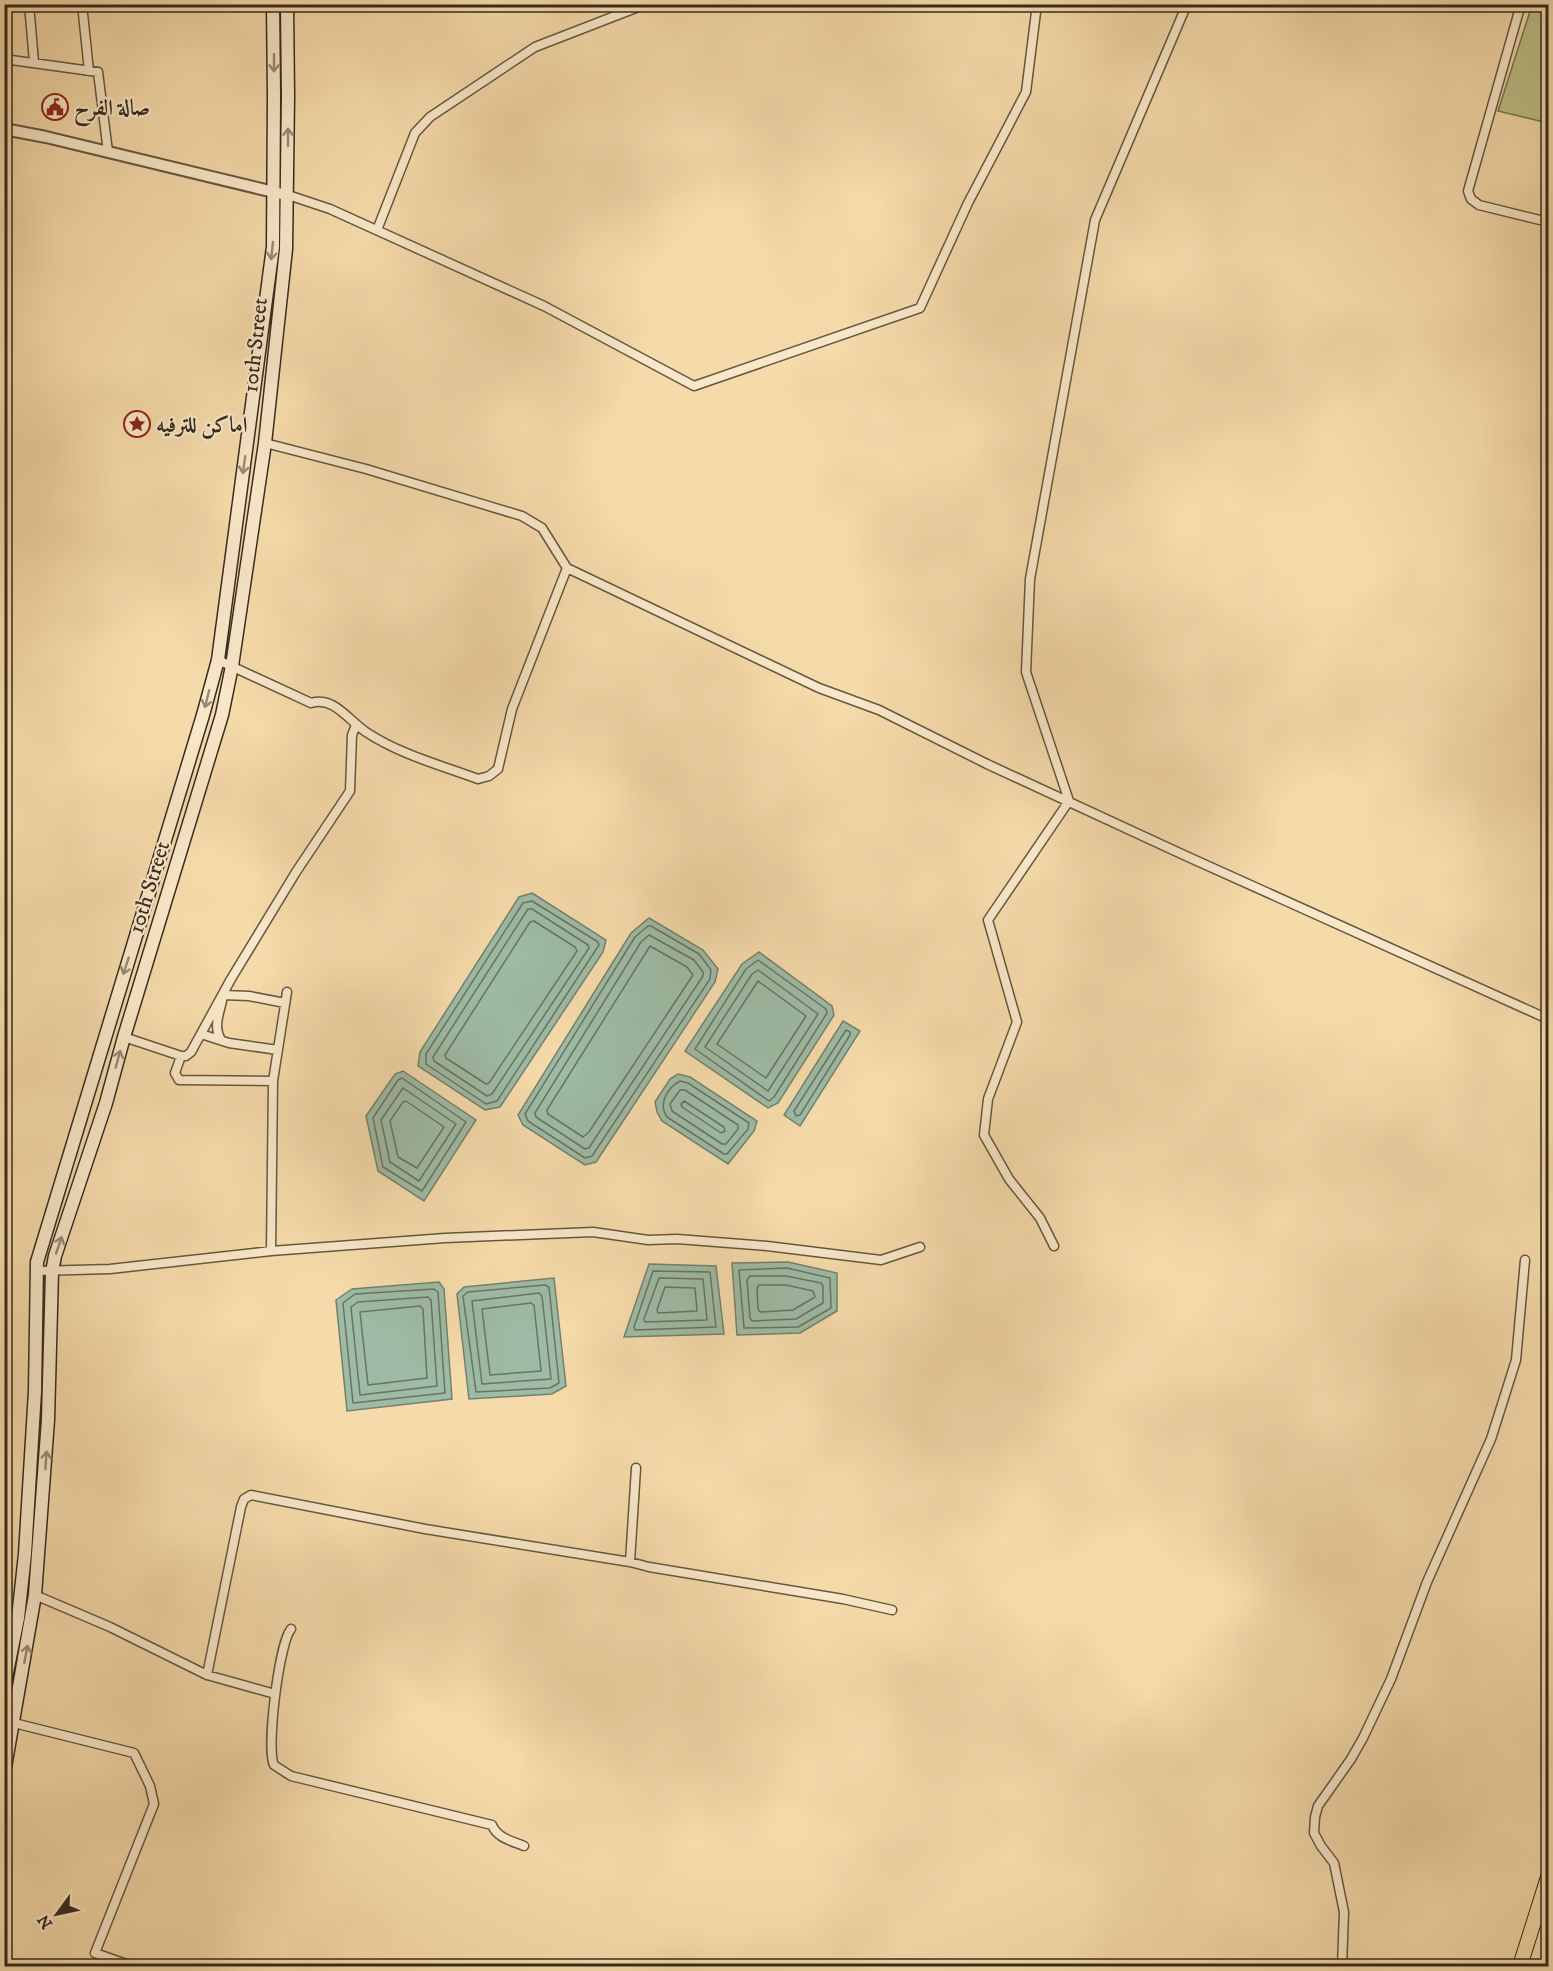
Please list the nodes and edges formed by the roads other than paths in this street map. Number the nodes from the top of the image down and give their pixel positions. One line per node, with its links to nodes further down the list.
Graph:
1 (29, 4): 10 (street)
2 (82, 4): 11 (street)
3 (273, 4): 14 (main road, 10th Street, one-way to 14)
4 (286, 4): 15 (main road, 10th Street, one-way to 4)
5 (646, 4): 17 (street)
6 (1037, 4): 17 (street)
7 (1187, 4): 23 (street)
8 (1521, 4): 16 (street)
9 (4, 59): 10 (street)
10 (34, 62): 11 (street)
11 (89, 71): 13 (street)
12 (4, 129): 13 (street)
13 (108, 152): 14 (street)
14 (274, 193): 15 (street); 20 (main road, 10th Street, one-way to 20)
15 (288, 195): 17 (street); 18 (main road, 10th Street)
16 (1548, 222)
17 (377, 230)
18 (266, 443): 19 (street); 21 (main road, 10th Street)
19 (567, 568): 22 (street); 23 (street)
20 (218, 660): 21 (street); 38 (main road, 10th Street, one-way to 38)
21 (232, 666): 22 (street); 29 (main road, 10th Street)
22 (356, 725): 25 (street)
23 (1069, 801): 27 (street); 34 (street)
24 (287, 992): 26 (street)
25 (224, 995): 26 (street); 28 (street); 30 (street)
26 (285, 1003): 31 (street)
27 (1548, 1019)
28 (201, 1034): 30 (street); 32 (street)
29 (124, 1037): 32 (street); 39 (main road, 10th Street, one-way to 29)
30 (221, 1040): 31 (street)
31 (278, 1050): 33 (street)
32 (181, 1056): 33 (street)
33 (273, 1081): 36 (street)
34 (1054, 1246)
35 (920, 1247): 36 (street)
36 (271, 1251): 39 (street)
37 (1525, 1260): 53 (street)
38 (38, 1271): 39 (street); 46 (main road, 10th Street)
39 (52, 1272): 42 (main road, 10th Street, one-way to 39)
40 (636, 1468): 41 (street)
41 (630, 1562): 43 (street); 45 (street)
42 (35, 1595): 45 (street); 48 (main road, 10th Street, one-way to 42)
43 (892, 1610)
44 (291, 1629): 47 (street)
45 (207, 1675): 47 (street)
46 (4, 1686)
47 (275, 1694): 50 (street)
48 (14, 1723): 49 (main road, 10th Street); 52 (street)
49 (4, 1773)
50 (524, 1846)
51 (1548, 1877): 54 (main road)
52 (132, 1966)
53 (1342, 1966)
54 (1520, 1966)

